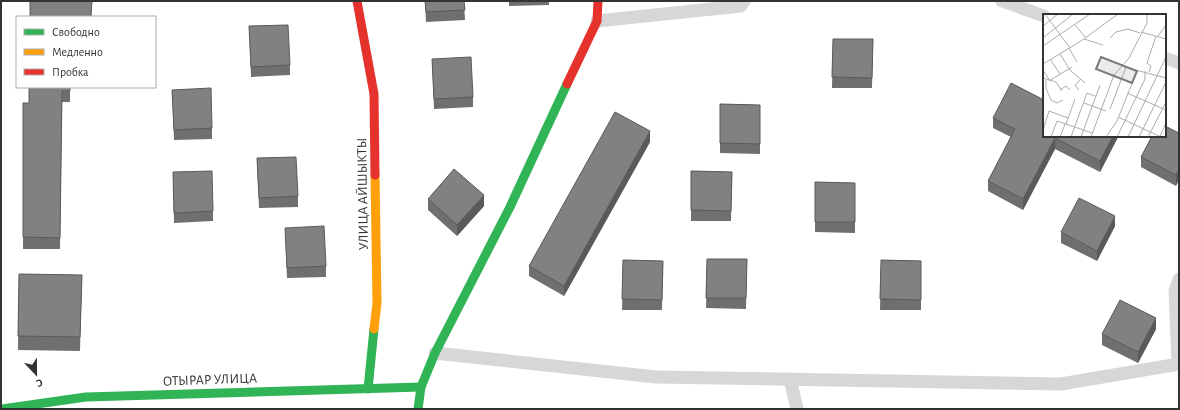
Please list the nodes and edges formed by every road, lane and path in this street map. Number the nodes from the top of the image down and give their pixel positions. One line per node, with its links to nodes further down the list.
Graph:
1 (357, 1): 14 (street, УЛИЦА АЙШЫКТЫ)
2 (598, 1): 6 (street)
3 (744, 1): 6 (lane)
4 (1002, 1): 5 (lane)
5 (1043, 16)
6 (597, 21): 10 (street)
7 (1166, 58): 8 (lane)
8 (1179, 63)
9 (1179, 279): 11 (lane)
10 (435, 353): 12 (lane); 13 (street)
11 (1179, 364): 12 (lane)
12 (790, 379): 17 (lane)
13 (421, 387): 14 (street, ОТЫРАР УЛИЦА); 16 (street)
14 (368, 389): 15 (street, ОТЫРАР УЛИЦА)
15 (2, 409)
16 (418, 409)
17 (797, 409)

